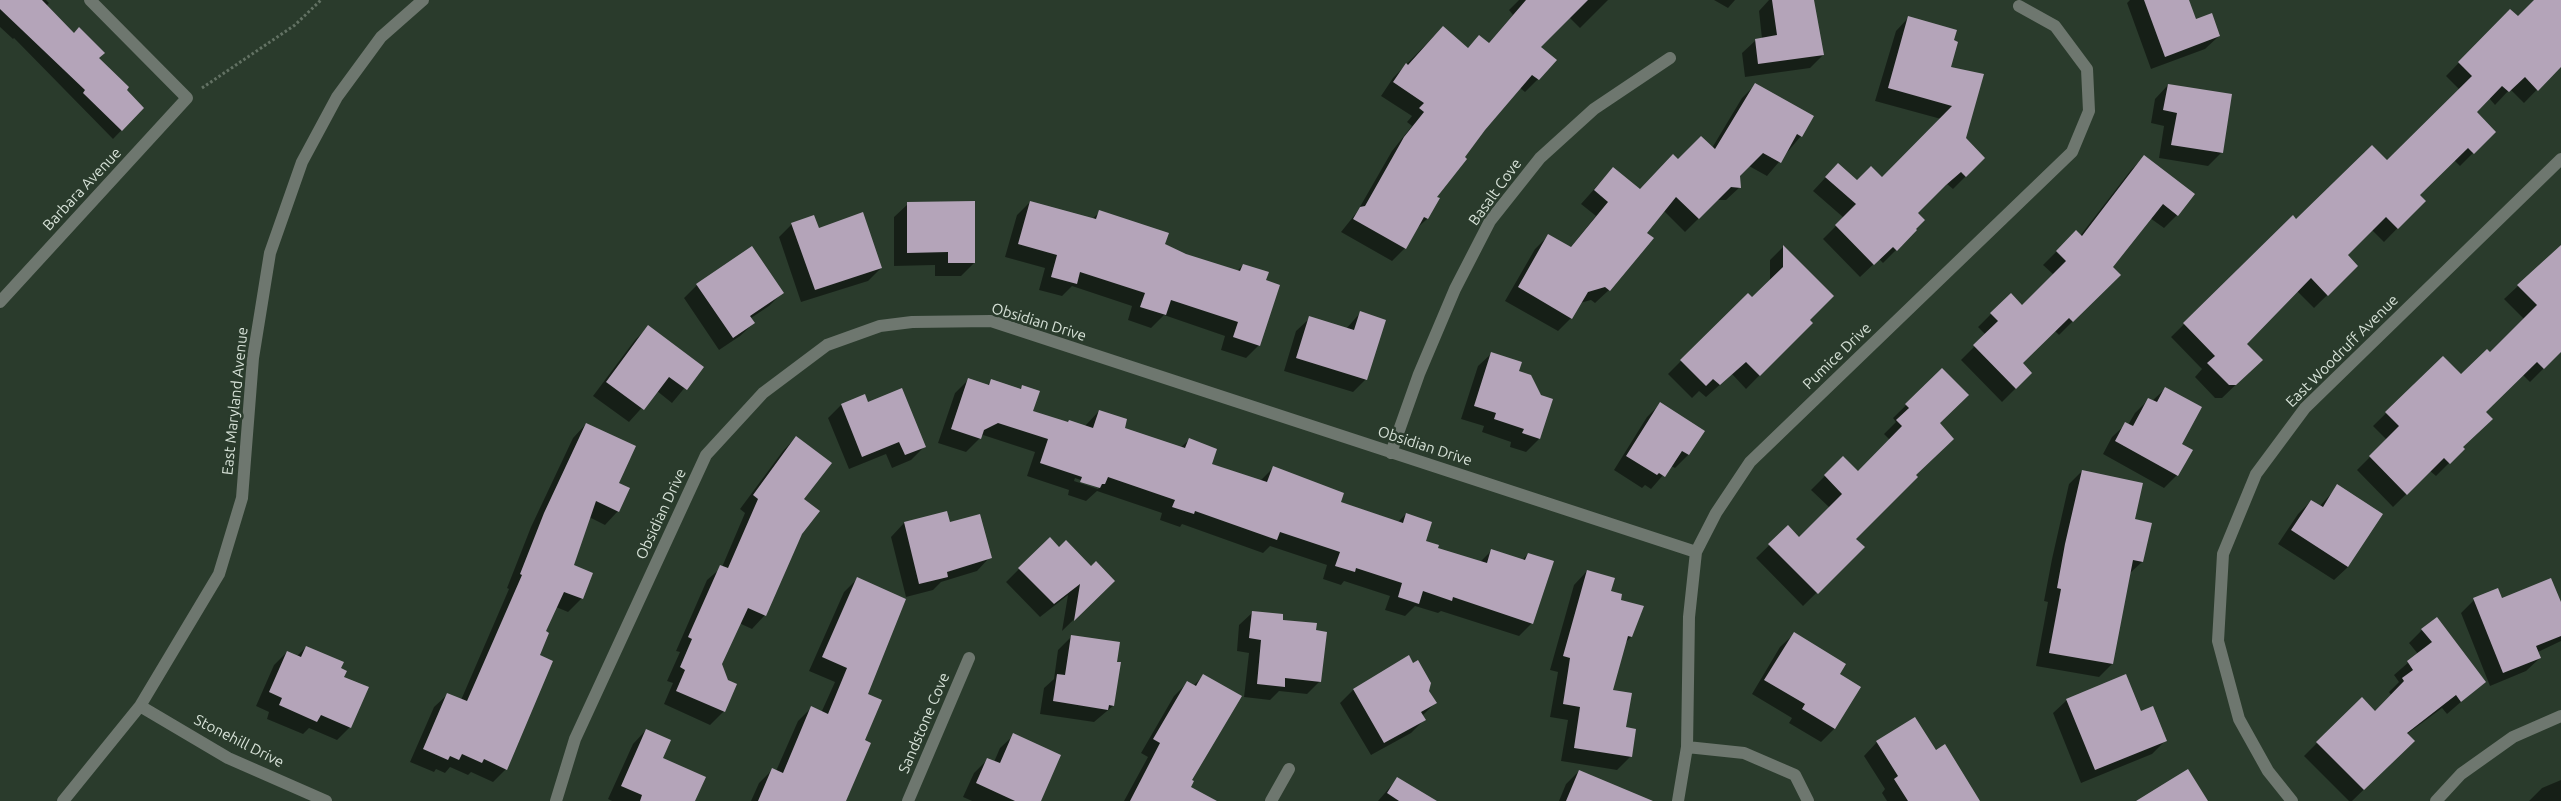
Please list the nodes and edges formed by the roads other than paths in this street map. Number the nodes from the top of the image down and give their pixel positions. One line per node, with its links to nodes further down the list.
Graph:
1 (90, 0): 6 (street, Barbara Avenue)
2 (423, 0): 10 (street, East Maryland Avenue)
3 (2019, 6): 8 (street, Pumice Drive)
4 (1670, 58): 7 (street, Basalt Cove)
5 (2561, 159): 21 (street, East Woodruff Avenue)
6 (0, 302)
7 (1391, 452): 8 (street, Obsidian Drive); 16 (street, Obsidian Drive)
8 (1696, 552): 12 (street, Pumice Drive)
9 (969, 658): 17 (street, Sandstone Cove)
10 (140, 706): 14 (street, East Maryland Avenue); 15 (street, Stonehill Drive)
11 (2561, 716): 22 (street)
12 (1687, 747): 19 (street, Pumice Drive); 20 (street)
13 (1289, 769): 18 (street)
14 (63, 801)
15 (326, 801)
16 (556, 801)
17 (908, 801)
18 (1271, 801)
19 (1678, 801)
20 (1808, 801)
21 (2292, 801)
22 (2436, 801)

